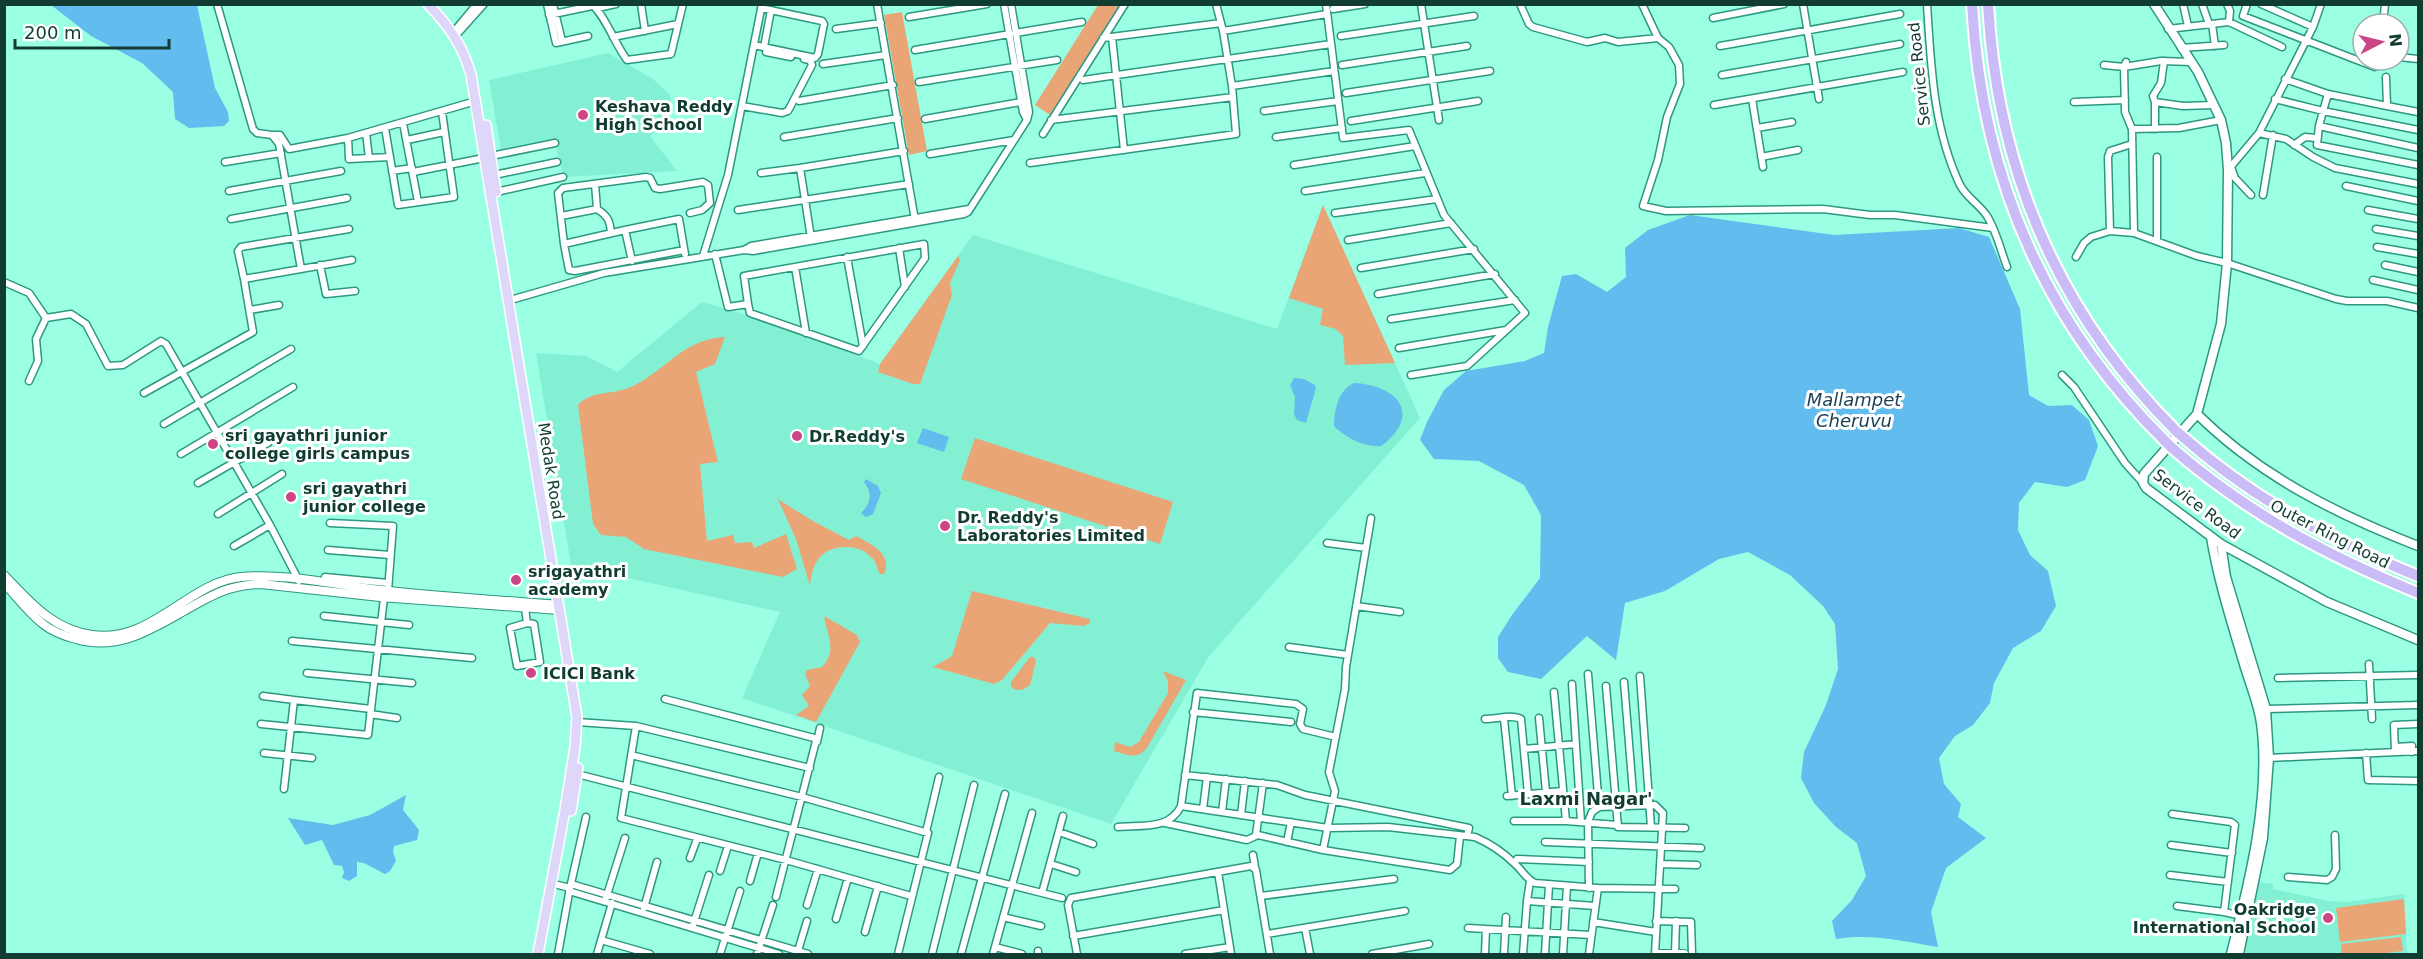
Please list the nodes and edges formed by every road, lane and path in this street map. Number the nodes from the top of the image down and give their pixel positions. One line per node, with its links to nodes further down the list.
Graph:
1 (217, 4): 148 (street)
2 (428, 4): 111 (main road, Medak Road)
3 (436, 4): 55 (main road, Medak Road)
4 (484, 4): 33 (street)
5 (616, 4): 32 (street)
6 (641, 4): 56 (street)
7 (683, 4): 49 (street)
8 (878, 4): 44 (street)
9 (987, 4): 42 (street)
10 (1004, 4): 59 (street)
11 (1011, 4): 59 (street)
12 (1125, 4): 64 (street)
13 (1216, 4): 47 (street)
14 (1326, 4): 39 (street)
15 (1365, 4): 36 (street)
16 (1421, 4): 48 (street)
17 (1520, 4): 65 (street)
18 (1642, 4): 65 (street)
19 (1784, 4): 43 (street)
20 (1803, 4): 58 (street)
21 (1927, 4): 214 (street, Service Road)
22 (1972, 4): 305 (highway, Outer Ring Road)
23 (1988, 4): 300 (highway, Outer Ring Road)
24 (2154, 4): 54 (main road)
25 (2183, 4): 51 (street)
26 (2202, 4): 50 (street)
27 (2227, 4): 46 (street)
28 (2247, 4): 66 (street)
29 (2261, 4): 35 (street)
30 (2321, 4): 52 (street)
31 (551, 5): 38 (street)
32 (594, 6): 38 (street); 62 (street)
33 (475, 7): 55 (street)
34 (762, 7): 37 (street); 69 (street)
35 (2274, 7): 52 (street)
36 (1333, 9)
37 (771, 10): 76 (street); 76 (street)
38 (552, 14): 60 (street)
39 (1327, 14): 57 (street); 67 (street)
40 (1900, 14): 58 (street)
41 (1474, 16): 48 (street)
42 (909, 17)
43 (1713, 18)
44 (881, 22): 53 (street); 79 (street)
45 (1082, 22): 59 (street)
46 (2229, 22): 50 (street); 74 (street)
47 (1221, 23): 57 (street); 63 (street)
48 (1424, 23): 61 (street); 78 (street)
49 (678, 24): 56 (street); 62 (street)
50 (2211, 24): 51 (street); 73 (street)
51 (2188, 26): 54 (street)
52 (2313, 27): 66 (street)
53 (836, 29)
54 (2168, 29): 75 (main road)
55 (458, 30): 168 (main road, Medak Road)
56 (645, 31): 62 (street)
57 (1223, 31): 82 (street)
58 (1807, 31): 72 (street); 80 (street)
59 (1012, 34): 77 (street); 90 (street)
60 (588, 36)
61 (1341, 36)
62 (613, 37)
63 (1112, 37): 64 (street); 94 (street)
64 (1103, 38): 131 (street)
65 (1658, 38): 214 (street)
66 (2306, 42): 81 (street); 98 (street)
67 (1331, 44): 82 (street); 92 (street)
68 (1900, 44): 80 (street)
69 (754, 45): 76 (street); 120 (street)
70 (2224, 45): 73 (street)
71 (1467, 46): 78 (street)
72 (1719, 46)
73 (2215, 46): 75 (street)
74 (2282, 46)
75 (2181, 48): 85 (main road)
76 (765, 50): 120 (street)
77 (915, 50)
78 (1428, 52): 87 (street); 97 (street)
79 (886, 55): 86 (street); 101 (street)
80 (1812, 58): 95 (street); 103 (street)
81 (2351, 58)
82 (1228, 59): 94 (street); 102 (street)
83 (1057, 60): 90 (street)
84 (2164, 61): 85 (street); 89 (street); 117 (street)
85 (2191, 62): 119 (main road)
86 (823, 64)
87 (1342, 65)
88 (2104, 65): 89 (street)
89 (2125, 65): 110 (street)
90 (1018, 66): 100 (street); 115 (street); 130 (street)
91 (1490, 71): 97 (street)
92 (1334, 72): 102 (street); 113 (street)
93 (1903, 72): 103 (street)
94 (1116, 75): 99 (street); 123 (street)
95 (1722, 75)
96 (2386, 77): 121 (street)
97 (1433, 79): 104 (street); 122 (street)
98 (2285, 79): 105 (street); 109 (street)
99 (1083, 80)
100 (919, 82)
101 (893, 85): 112 (street); 128 (street)
102 (1232, 86): 106 (street)
103 (1818, 88): 107 (street); 108 (street)
104 (1346, 93)
105 (2328, 94): 121 (street); 125 (street)
106 (1233, 97): 123 (street); 161 (street)
107 (1752, 99): 118 (street); 140 (street)
108 (1819, 99)
109 (2275, 99): 125 (street); 146 (street)
110 (2125, 100): 116 (street); 141 (street)
111 (476, 101): 126 (street); 168 (main road, Medak Road)
112 (799, 101)
113 (1338, 101): 124 (street); 139 (street)
114 (1478, 101): 122 (street)
115 (1021, 102): 129 (street); 130 (street)
116 (2074, 102)
117 (2155, 102): 119 (street); 142 (street)
118 (1714, 105)
119 (2214, 105): 133 (main road)
120 (742, 106): 233 (street)
121 (2386, 106): 127 (street)
122 (1437, 108): 132 (street); 134 (street)
123 (1120, 111): 131 (street); 161 (street)
124 (1264, 111)
125 (2323, 111): 137 (street); 143 (street)
126 (442, 112): 136 (street); 144 (street)
127 (2418, 112)
128 (898, 118): 150 (street); 163 (street)
129 (925, 118)
130 (1028, 120): 154 (street)
131 (1051, 120): 147 (street)
132 (1439, 120)
133 (2221, 120): 142 (street); 180 (main road)
134 (1351, 121)
135 (1792, 122): 140 (street)
136 (403, 123): 138 (street); 153 (street)
137 (2319, 126): 155 (street); 160 (street)
138 (385, 128): 145 (street); 167 (street)
139 (1342, 128): 151 (street); 159 (street)
140 (1757, 128): 166 (street)
141 (2132, 129): 142 (street); 157 (street)
142 (2155, 129)
143 (2418, 130)
144 (444, 132): 153 (street); 175 (street)
145 (366, 133): 152 (street); 170 (street)
146 (2259, 133): 149 (street); 180 (street)
147 (1043, 134)
148 (271, 135): 152 (street); 164 (street)
149 (2273, 135): 158 (street); 197 (street)
150 (784, 137)
151 (1276, 137)
152 (348, 138): 170 (street)
153 (407, 140): 181 (street)
154 (1014, 140): 165 (street); 212 (street)
155 (2316, 142): 158 (street); 169 (street); 177 (street)
156 (555, 143): 168 (street)
157 (2132, 144): 218 (street); 220 (street)
158 (2294, 145): 169 (street)
159 (1415, 146): 176 (street); 185 (street)
160 (2418, 148)
161 (1124, 150): 174 (street)
162 (1798, 150): 166 (street)
163 (904, 151): 179 (street); 190 (street)
164 (280, 153): 172 (street); 188 (street)
165 (930, 154)
166 (1761, 156): 178 (street)
167 (390, 157): 170 (street); 183 (street)
168 (488, 157): 175 (street); 186 (main road, Medak Road); 266 (main road, Medak Road)
169 (2313, 157): 191 (street)
170 (369, 158)
171 (2157, 158): 225 (street)
172 (225, 162)
173 (557, 162): 186 (street)
174 (1030, 164)
175 (449, 165): 181 (street); 202 (street)
176 (1294, 165)
177 (2418, 165)
178 (1763, 167)
179 (800, 168): 184 (street); 200 (street)
180 (2230, 168): 196 (street); 239 (main road)
181 (412, 170): 183 (street); 202 (street)
182 (341, 171): 188 (street)
183 (392, 171): 202 (street)
184 (761, 173)
185 (1425, 173): 194 (street); 199 (street)
186 (494, 175): 195 (main road, Medak Road)
187 (563, 177): 195 (street)
188 (285, 181): 193 (street); 203 (street)
189 (595, 184): 204 (street); 207 (street); 209 (street)
190 (909, 184): 200 (street); 212 (street)
191 (2418, 184)
192 (2346, 186): 201 (street)
193 (229, 191)
194 (1305, 191)
195 (496, 192): 256 (main road, Medak Road)
196 (2251, 195)
197 (2263, 195)
198 (347, 198): 203 (street)
199 (1437, 199): 208 (street); 213 (street)
200 (805, 200): 205 (street); 223 (street)
201 (2418, 201)
202 (418, 202)
203 (291, 209): 210 (street); 222 (street)
204 (597, 209): 209 (street); 219 (street)
205 (738, 210)
206 (2368, 210): 211 (street)
207 (690, 213)
208 (1335, 213)
209 (561, 216): 226 (street)
210 (231, 219)
211 (2418, 219)
212 (915, 221): 223 (street)
213 (1451, 223): 224 (street); 229 (street)
214 (1993, 228): 243 (street, Service Road)
215 (349, 229): 222 (street)
216 (2376, 229): 221 (street)
217 (625, 230): 219 (street); 230 (street); 238 (street)
218 (2110, 231): 220 (street); 235 (street)
219 (611, 233): 226 (street)
220 (2134, 233): 225 (street)
221 (2418, 236)
222 (296, 238): 246 (street); 249 (street)
223 (811, 238): 231 (street)
224 (1348, 240)
225 (2157, 241): 239 (street)
226 (564, 244): 238 (street)
227 (2377, 247): 232 (street)
228 (899, 248): 234 (street); 252 (street); 252 (street)
229 (1474, 249): 245 (street); 248 (street)
230 (684, 250): 236 (street); 238 (street)
231 (715, 254): 233 (street); 258 (street)
232 (2418, 254)
233 (703, 256): 236 (street)
234 (847, 257): 242 (street); 267 (street)
235 (2076, 257)
236 (686, 258): 244 (street)
237 (352, 260): 240 (street)
238 (631, 260): 244 (street)
239 (2227, 263): 260 (street); 277 (main road)
240 (320, 265): 246 (street); 254 (street)
241 (2385, 266): 247 (street)
242 (795, 267): 258 (street); 265 (street)
243 (2007, 267)
244 (633, 268): 256 (street)
245 (1361, 268)
246 (301, 269): 249 (street)
247 (2418, 272)
248 (1495, 274): 255 (street); 257 (street)
249 (244, 279): 261 (street)
250 (2373, 280): 253 (street)
251 (4, 282): 262 (street)
252 (905, 287): 267 (street)
253 (2418, 290)
254 (355, 291)
255 (1378, 294)
256 (514, 299): 266 (main road, Medak Road)
257 (1515, 300): 263 (street); 264 (street)
258 (748, 304): 265 (street)
259 (279, 305): 261 (street)
260 (2418, 308)
261 (250, 310): 270 (street)
262 (46, 318): 270 (street); 273 (street)
263 (1391, 319)
264 (1507, 330): 268 (street); 271 (street)
265 (806, 333): 267 (street)
266 (517, 339): 308 (main road, Medak Road); 346 (main road, Medak Road)
267 (863, 346)
268 (1399, 348)
269 (291, 349): 276 (street)
270 (180, 371): 275 (street); 276 (street)
271 (1411, 375)
272 (2062, 375): 285 (street, Service Road)
273 (29, 381)
274 (293, 387): 279 (street)
275 (144, 393)
276 (198, 403): 278 (street); 279 (street)
277 (2197, 414): 285 (main road); 295 (main road)
278 (164, 424)
279 (215, 433): 281 (street); 282 (street)
280 (268, 443): 282 (street)
281 (181, 454)
282 (232, 463): 284 (street); 286 (street)
283 (282, 474): 286 (street)
284 (198, 483)
285 (2143, 483): 291 (main road, Service Road)
286 (251, 493): 287 (street); 290 (street)
287 (218, 514)
288 (1371, 518): 296 (street)
289 (330, 523): 298 (street)
290 (270, 525): 294 (street); 303 (street)
291 (2211, 537): 293 (main road, Service Road); 484 (main road)
292 (1327, 543): 296 (street)
293 (2222, 544): 314 (main road, Service Road); 338 (main road)
294 (234, 546)
295 (2418, 546)
296 (1366, 548): 306 (street)
297 (328, 550): 298 (street)
298 (390, 555): 304 (street)
299 (4, 575): 303 (street)
300 (2418, 576)
301 (325, 577): 304 (street)
302 (4, 584): 303 (street)
303 (299, 584): 304 (street)
304 (387, 590): 307 (street); 308 (street); 311 (street)
305 (2418, 593)
306 (1356, 606): 309 (street); 318 (street)
307 (525, 608): 308 (street); 312 (street)
308 (558, 608): 346 (main road, Medak Road)
309 (1400, 612)
310 (324, 616): 311 (street)
311 (381, 622): 313 (street); 317 (street)
312 (527, 623): 312 (street)
313 (409, 625)
314 (2418, 640)
315 (292, 641): 317 (street)
316 (1289, 647): 318 (street)
317 (379, 649): 319 (street); 327 (street)
318 (1348, 655): 353 (street)
319 (472, 658)
320 (2369, 664): 325 (street)
321 (307, 673): 327 (street)
322 (1588, 674): 389 (street)
323 (2418, 675): 325 (street)
324 (1640, 676): 385 (street)
325 (2370, 676): 326 (street); 337 (street)
326 (2278, 678)
327 (375, 679): 329 (street); 339 (street)
328 (1623, 682): 386 (street)
329 (412, 683)
330 (1572, 684): 355 (street)
331 (1606, 686): 388 (street)
332 (1554, 692): 356 (street)
333 (263, 696): 335 (street)
334 (665, 699): 354 (street)
335 (294, 700): 339 (street); 351 (street)
336 (2418, 705): 337 (street)
337 (2371, 706): 338 (street); 345 (street)
338 (2266, 709): 366 (main road)
339 (371, 712): 341 (street); 351 (street)
340 (1193, 712): 347 (street); 353 (street); 369 (street)
341 (397, 718)
342 (1539, 718): 357 (street)
343 (1485, 719): 344 (street)
344 (1504, 719): 358 (street); 382 (street)
345 (2372, 719)
346 (580, 722): 350 (street); 368 (main road, Medak Road); 513 (main road, Medak Road)
347 (1291, 722)
348 (261, 724): 351 (street)
349 (2418, 724): 359 (street)
350 (636, 726): 363 (street); 367 (street)
351 (290, 728): 364 (street)
352 (820, 728): 354 (street)
353 (1336, 736): 384 (street)
354 (816, 743): 367 (street)
355 (1576, 744): 356 (street); 402 (street)
356 (1559, 746): 357 (street); 379 (street)
357 (1542, 747): 358 (street); 380 (street)
358 (1524, 749): 382 (street)
359 (2395, 749): 360 (street); 362 (street)
360 (2415, 749)
361 (264, 753): 364 (street)
362 (2366, 753): 366 (street); 374 (street)
363 (631, 755): 377 (street); 383 (street)
364 (288, 756): 365 (street); 378 (street)
365 (312, 758)
366 (2269, 758): 542 (main road)
367 (810, 768): 383 (street)
368 (577, 774): 377 (street); 456 (main road, Medak Road)
369 (1185, 775): 371 (street); 387 (street)
370 (939, 777): 413 (street)
371 (1207, 777): 372 (street); 390 (street)
372 (1226, 779): 373 (street); 391 (street)
373 (1245, 781): 375 (street); 394 (street)
374 (2418, 781)
375 (1263, 783): 384 (street); 398 (street)
376 (974, 785): 443 (street)
377 (625, 788): 397 (street); 412 (street)
378 (284, 789)
379 (1562, 791): 380 (street); 400 (street)
380 (1546, 792): 382 (street)
381 (1005, 794): 451 (street)
382 (1528, 794)
383 (802, 797): 412 (street); 413 (street)
384 (1333, 800): 410 (street); 417 (street)
385 (1650, 804): 386 (street); 408 (street); 409 (street)
386 (1634, 805): 388 (street)
387 (1181, 806): 390 (street); 404 (street)
388 (1616, 806): 389 (street); 405 (street)
389 (1599, 807): 403 (street)
390 (1203, 809): 391 (street)
391 (1222, 812): 394 (street)
392 (1032, 813): 459 (street)
393 (2172, 813): 430 (street)
394 (1241, 815): 398 (street)
395 (1063, 816): 414 (street)
396 (586, 817): 461 (street)
397 (621, 818): 406 (street); 419 (street)
398 (1260, 818): 401 (street); 415 (street)
399 (1514, 821): 400 (street)
400 (1566, 821): 402 (street)
401 (1291, 822): 410 (street); 420 (street)
402 (1581, 822): 403 (street)
403 (1588, 822): 405 (street); 423 (street)
404 (1165, 823): 407 (street); 415 (street)
405 (1617, 825): 408 (street)
406 (619, 826)
407 (1118, 827)
408 (1651, 827): 409 (street)
409 (1663, 827): 411 (street); 426 (street)
410 (1328, 828): 417 (street); 428 (street)
411 (1685, 828)
412 (794, 830): 434 (street); 436 (street)
413 (926, 832): 436 (street)
414 (1059, 832): 422 (street); 438 (street)
415 (1256, 835): 420 (street)
416 (2335, 835): 449 (street)
417 (1463, 836): 428 (street); 453 (street)
418 (625, 838): 472 (street)
419 (696, 838): 425 (street); 432 (street)
420 (1287, 842): 428 (street)
421 (1545, 842): 423 (street)
422 (1093, 844)
423 (1589, 844): 426 (street); 437 (street)
424 (2170, 844): 430 (street)
425 (728, 846): 429 (street); 444 (street)
426 (1662, 846): 427 (street); 439 (street)
427 (1701, 848)
428 (1323, 850)
429 (758, 853): 434 (street); 454 (street)
430 (2232, 853): 455 (street)
431 (1253, 855): 441 (street)
432 (690, 858)
433 (1517, 859): 437 (street)
434 (786, 860): 442 (street); 470 (street)
435 (657, 862): 480 (street)
436 (921, 862): 443 (street); 468 (street)
437 (1589, 862): 462 (street)
438 (1051, 864): 445 (street); 467 (street)
439 (1661, 864): 440 (street); 464 (street)
440 (1697, 865)
441 (1255, 867): 446 (street); 469 (street)
442 (818, 869): 450 (street); 477 (street)
443 (953, 870): 451 (street); 522 (street)
444 (720, 871)
445 (1076, 872)
446 (1218, 872): 481 (street); 506 (street)
447 (709, 875): 492 (street)
448 (2170, 875): 455 (street)
449 (2288, 877)
450 (848, 878): 458 (street); 487 (street)
451 (982, 878): 459 (street); 523 (street)
452 (1394, 879): 469 (street)
453 (1530, 881): 457 (street); 473 (street)
454 (750, 882)
455 (2228, 882): 483 (street)
456 (558, 885): 461 (street); 514 (main road, Medak Road)
457 (1549, 885): 460 (street); 474 (street)
458 (878, 886): 468 (street); 498 (street)
459 (1011, 886): 467 (street); 485 (street)
460 (1567, 886): 462 (street); 475 (street)
461 (570, 888): 472 (street); 515 (street)
462 (1589, 888): 463 (street)
463 (1598, 888): 464 (street); 478 (street)
464 (1659, 890): 465 (street); 490 (street)
465 (1675, 890)
466 (740, 891): 504 (street)
467 (1042, 893): 471 (street)
468 (911, 896): 521 (street)
469 (1261, 896): 502 (street)
470 (776, 897)
471 (1062, 898)
472 (609, 900): 480 (street); 507 (street)
473 (1527, 901): 474 (street); 499 (street)
474 (1548, 902): 475 (street); 501 (street)
475 (1566, 904): 478 (street); 503 (street)
476 (773, 905): 510 (street)
477 (807, 905)
478 (1595, 906): 489 (street)
479 (2177, 906): 483 (street)
480 (643, 910): 492 (street)
481 (1224, 910): 506 (street); 509 (street)
482 (1405, 911): 494 (street)
483 (2224, 912): 484 (street)
484 (2242, 916): 541 (main road)
485 (1003, 917): 493 (street); 511 (street)
486 (1506, 917): 497 (street)
487 (836, 920)
488 (807, 921): 512 (street)
489 (1593, 921): 500 (street); 505 (street)
490 (1656, 921): 491 (street); 500 (street)
491 (1676, 921): 538 (street); 540 (street)
492 (693, 925): 504 (street)
493 (1041, 926)
494 (1305, 928): 502 (street); 529 (street)
495 (1468, 928): 496 (street)
496 (1486, 929): 497 (street); 531 (street)
497 (1505, 930): 499 (street); 532 (street)
498 (865, 932)
499 (1525, 932): 501 (street); 533 (street)
500 (1656, 932): 537 (street)
501 (1546, 933): 503 (street); 534 (street)
502 (1267, 934): 528 (street)
503 (1564, 934): 505 (street); 535 (street)
504 (726, 935): 510 (street); 518 (street)
505 (1591, 935): 536 (street)
506 (1073, 936): 525 (street)
507 (601, 940): 516 (street); 517 (street)
508 (1429, 944): 530 (street)
509 (1230, 947): 526 (street); 527 (street)
510 (759, 948): 512 (street); 519 (street)
511 (994, 951): 524 (street)
512 (797, 953): 520 (street)
513 (538, 954)
514 (544, 954)
515 (558, 954)
516 (597, 954)
517 (650, 954)
518 (720, 954)
519 (779, 954)
520 (808, 954)
521 (898, 954)
522 (932, 954)
523 (961, 954)
524 (1022, 954)
525 (1077, 954)
526 (1185, 954)
527 (1231, 954)
528 (1270, 954)
529 (1310, 954)
530 (1372, 954)
531 (1485, 954)
532 (1504, 954)
533 (1523, 954)
534 (1545, 954)
535 (1563, 954)
536 (1589, 954)
537 (1656, 954): 538 (street)
538 (1675, 954): 539 (street)
539 (1684, 954)
540 (1692, 954)
541 (2231, 954)
542 (2239, 954)

